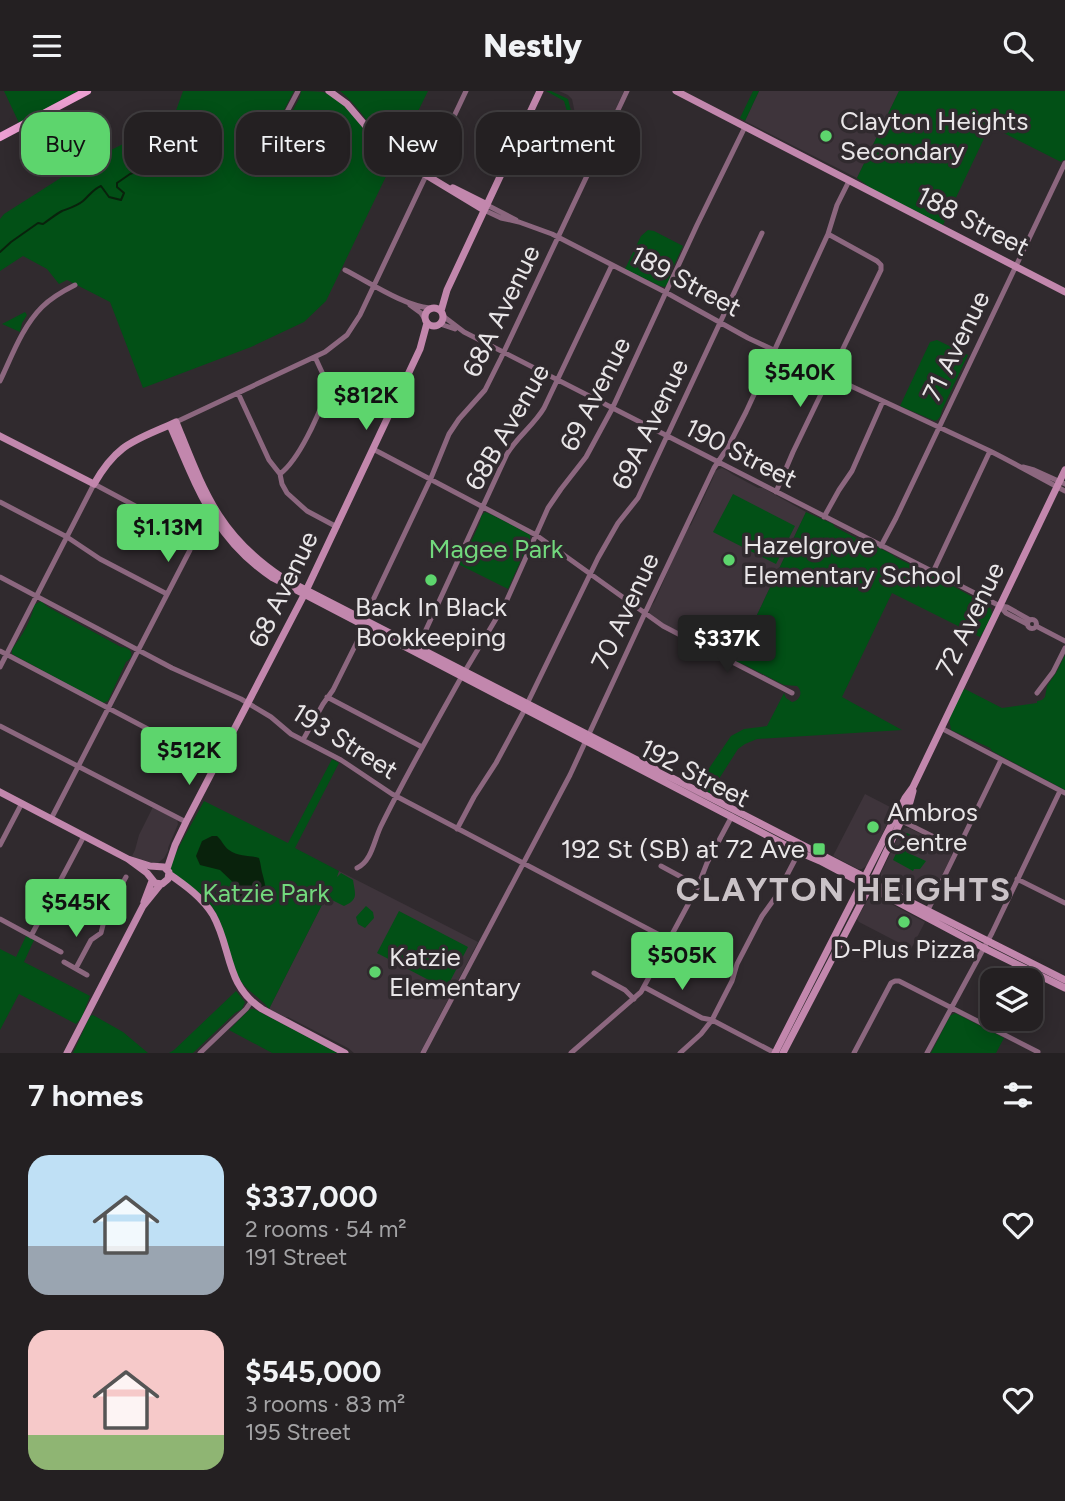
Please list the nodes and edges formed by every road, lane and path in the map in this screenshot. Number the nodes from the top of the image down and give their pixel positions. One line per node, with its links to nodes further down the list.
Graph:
1 (88, 91): 12 (main road)
2 (298, 91): 8 (street)
3 (329, 91): 10 (main road, 189 Street)
4 (466, 91): 9 (street)
5 (540, 91): 16 (main road)
6 (627, 91): 19 (street, 68A Avenue)
7 (676, 91): 11 (main road, 188 Street)
8 (287, 112)
9 (456, 112)
10 (364, 124)
11 (745, 127): 15 (main road, 188 Street); 26 (street, 69 Avenue)
12 (0, 137)
13 (1065, 163): 21 (street, 71 Avenue)
14 (426, 175): 16 (main road, 189 Street); 24 (street)
15 (849, 181): 18 (street, 70 Avenue); 21 (main road, 188 Street)
16 (486, 208): 19 (street, 189 Street); 28 (main road)
17 (762, 233): 29 (street, 69A Avenue)
18 (828, 234): 32 (street, 70 Avenue); 35 (street)
19 (558, 237): 20 (street, 189 Street); 33 (street, 68A Avenue)
20 (612, 265): 26 (street, 189 Street); 36 (street, 68B Avenue)
21 (1016, 266): 25 (main road, 188 Street); 42 (street, 71 Avenue)
22 (345, 270): 24 (street, 190 Street)
23 (75, 285): 37 (street)
24 (374, 285): 27 (street, 190 Street); 34 (street)
25 (1065, 292)
26 (667, 293): 29 (street, 189 Street); 40 (street, 69 Avenue)
27 (404, 301): 28 (street, 190 Street); 30 (street, 190 Street)
28 (437, 311): 30 (main road); 30 (main road); 31 (street, 190 Street)
29 (720, 322): 32 (street, 189 Street); 44 (street, 69A Avenue)
30 (431, 323): 31 (street, 190 Street); 45 (main road, 68 Avenue)
31 (464, 332): 33 (street, 190 Street)
32 (775, 351): 35 (street, 189 Street); 47 (street, 70 Avenue)
33 (504, 353): 36 (street, 190 Street); 50 (street, 68A Avenue)
34 (315, 357): 38 (street); 49 (street)
35 (830, 377): 39 (street, 189 Street); 54 (street)
36 (558, 380): 40 (street, 190 Street); 56 (street, 68B Avenue)
37 (0, 381)
38 (239, 393): 41 (street); 49 (street)
39 (883, 401): 42 (street, 189 Street); 57 (street)
40 (612, 409): 44 (street, 190 Street); 59 (street, 69 Avenue)
41 (173, 424): 51 (main road); 65 (main road, 192 Street)
42 (939, 427): 46 (street, 189 Street); 61 (street, 71 Avenue)
43 (0, 436): 51 (main road)
44 (666, 436): 47 (street, 190 Street); 63 (street, 69A Avenue)
45 (373, 449): 50 (street); 58 (main road, 68 Avenue)
46 (990, 451): 52 (street, 189 Street); 62 (street)
47 (718, 463): 54 (street, 190 Street); 69 (street, 70 Avenue)
48 (1065, 470): 52 (main road, 72 Avenue)
49 (280, 474): 58 (street)
50 (430, 478): 56 (street); 70 (street, 68A Avenue)
51 (94, 484): 60 (street); 66 (street)
52 (1060, 484): 53 (street, 189 Street); 68 (main road, 72 Avenue)
53 (1065, 491)
54 (776, 492): 57 (street, 190 Street)
55 (0, 502): 60 (street)
56 (483, 505): 59 (street); 72 (street, 68B Avenue)
57 (824, 517): 61 (street, 190 Street)
58 (337, 527): 65 (main road, 68 Avenue)
59 (536, 535): 63 (street); 77 (street, 69 Avenue)
60 (67, 537): 66 (street); 67 (street)
61 (881, 546): 62 (street, 190 Street)
62 (933, 572): 68 (street, 190 Street)
63 (590, 573): 69 (street); 82 (street, 69A Avenue)
64 (0, 577): 67 (street, 193 Street)
65 (306, 593): 70 (main road, 192 Street); 81 (main road, 68 Avenue)
66 (167, 594): 74 (street)
67 (36, 596): 74 (street, 193 Street); 75 (street)
68 (1000, 606): 71 (street, 190 Street); 85 (main road, 72 Avenue)
69 (645, 613): 78 (street); 86 (street, 70 Avenue)
70 (365, 622): 72 (main road, 192 Street); 80 (street, 68A Avenue)
71 (1065, 641)
72 (414, 648): 77 (main road, 192 Street)
73 (1065, 649): 79 (street)
74 (137, 650): 81 (street, 193 Street); 83 (street)
75 (3, 653): 76 (street); 83 (street)
76 (0, 667)
77 (463, 674): 82 (main road, 192 Street); 82 (main road, 192 Street); 88 (street, 69 Avenue)
78 (792, 693)
79 (1038, 693)
80 (327, 697): 87 (street, 68A Avenue); 88 (street)
81 (248, 704): 87 (street, 193 Street); 90 (main road, 68 Avenue)
82 (526, 706): 86 (main road, 192 Street); 101 (street, 69A Avenue)
83 (107, 708): 90 (street); 91 (street)
84 (0, 726): 91 (street)
85 (941, 729): 89 (street); 92 (main road, 72 Avenue)
86 (587, 738): 97 (main road, 192 Street); 107 (street, 70 Avenue); 114 (main road, 192 Street)
87 (303, 740): 95 (street, 193 Street)
88 (422, 747): 95 (street, 69 Avenue)
89 (1001, 760): 94 (street); 104 (street)
90 (216, 765): 100 (main road, 68 Avenue)
91 (78, 766): 98 (street); 100 (street)
92 (913, 787): 99 (main road, 72 Avenue); 114 (main road, 72 Avenue)
93 (0, 792): 96 (main road)
94 (1063, 792): 112 (street)
95 (396, 797): 101 (street, 193 Street); 109 (street, 69 Avenue)
96 (22, 803): 98 (main road); 103 (street)
97 (732, 816): 105 (main road, 192 Street); 115 (street)
98 (51, 819): 102 (main road)
99 (902, 821): 104 (street); 114 (main road, 72 Avenue)
100 (186, 822): 110 (main road, 68 Avenue)
101 (457, 828): 107 (street, 193 Street)
102 (84, 836): 106 (main road); 120 (street)
103 (0, 845)
104 (958, 849): 118 (street)
105 (799, 852): 114 (main road, 192 Street); 136 (street)
106 (128, 859): 110 (main road); 113 (main road)
107 (523, 864): 121 (street, 193 Street); 141 (street, 70 Avenue)
108 (661, 866): 115 (street)
109 (357, 868)
110 (163, 869): 113 (main road); 113 (main road); 116 (main road)
111 (126, 877): 126 (street)
112 (1017, 879): 117 (street); 122 (street)
113 (157, 881): 116 (main road); 138 (main road)
114 (867, 883): 118 (main road, 192 Street); 123 (main road, 192 Street); 132 (main road, 72 Avenue); 145 (main road, 72 Avenue)
115 (698, 885): 121 (street)
116 (194, 893): 134 (main road)
117 (1065, 904)
118 (928, 910): 122 (main road, 192 Street)
119 (0, 919): 120 (street)
120 (31, 936): 124 (street)
121 (668, 940): 130 (street)
122 (988, 940): 123 (street); 129 (main road, 192 Street)
123 (984, 948): 131 (main road, 192 Street); 135 (street)
124 (61, 952)
125 (64, 962): 126 (street)
126 (76, 968): 128 (street)
127 (594, 973): 133 (street)
128 (87, 975)
129 (1065, 980)
130 (644, 987): 133 (street); 136 (street)
131 (1065, 988)
132 (806, 993): 144 (main road, 72 Avenue); 145 (main road)
133 (634, 999): 142 (street)
134 (251, 1002): 139 (street); 140 (main road)
135 (951, 1008): 137 (street); 146 (street); 147 (street)
136 (712, 1020): 143 (street); 144 (street)
137 (1038, 1052)
138 (67, 1053)
139 (200, 1053)
140 (345, 1053)
141 (424, 1053)
142 (571, 1053)
143 (680, 1053)
144 (775, 1053)
145 (781, 1053)
146 (854, 1053)
147 (927, 1053)

